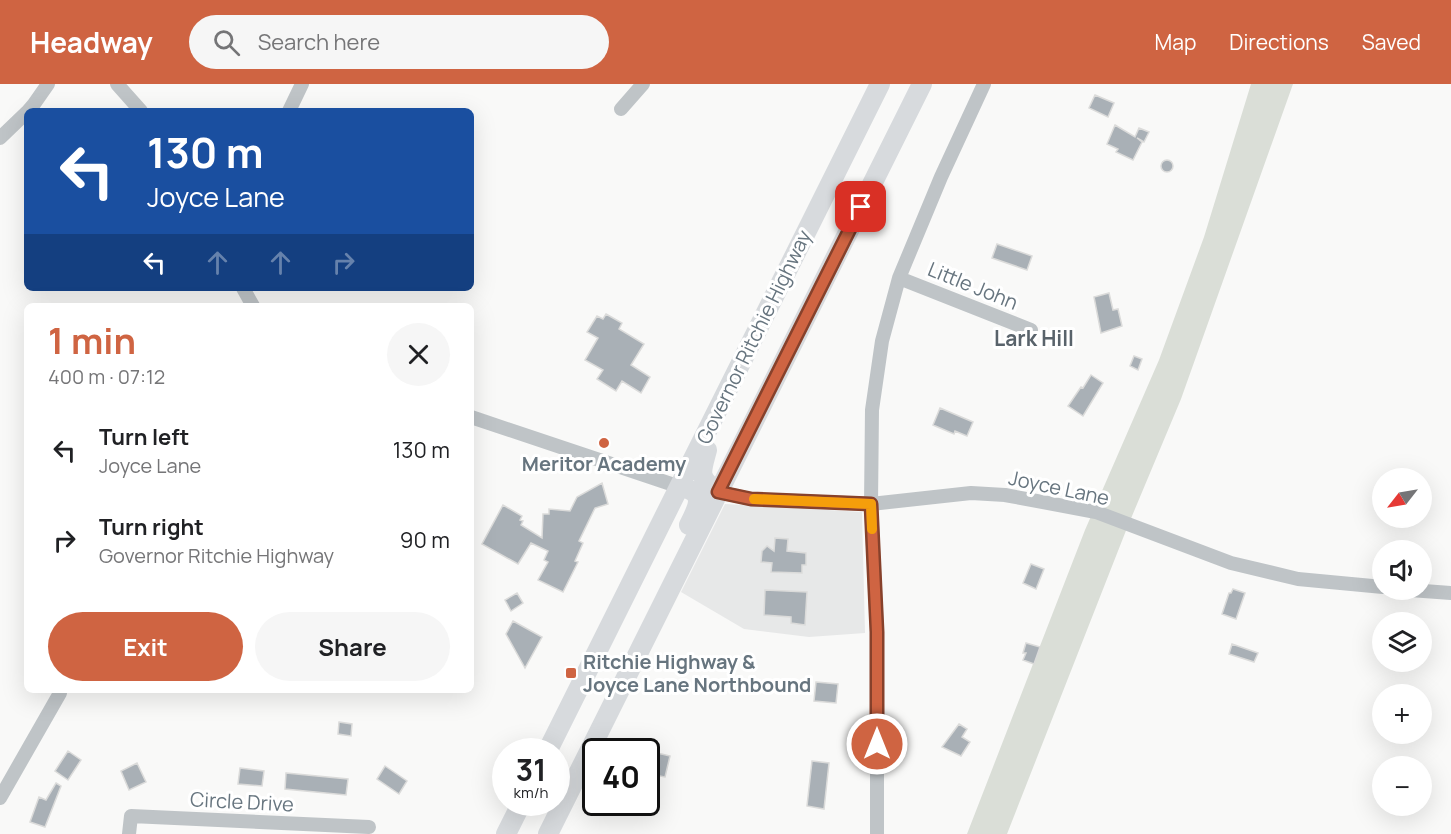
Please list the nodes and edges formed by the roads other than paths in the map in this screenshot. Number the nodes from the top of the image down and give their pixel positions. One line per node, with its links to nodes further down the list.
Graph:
1 (48, 84): 8 (street)
2 (117, 84): 9 (street)
3 (302, 84): 10 (street)
4 (643, 84): 11 (street)
5 (880, 84): 16 (highway, Governor Ritchie Highway)
6 (922, 84): 19 (highway, Governor Ritchie Highway)
7 (984, 84): 14 (street)
8 (30, 108)
9 (138, 108)
10 (290, 108)
11 (621, 109)
12 (24, 114): 13 (street)
13 (0, 138)
14 (899, 278): 15 (street, Little John); 20 (street)
15 (1032, 330)
16 (715, 415): 18 (highway, Governor Ritchie Highway); 19 (highway)
17 (474, 418): 18 (street)
18 (680, 487): 24 (highway); 26 (highway, Governor Ritchie Highway)
19 (718, 492): 20 (street, Joyce Lane); 24 (highway, Governor Ritchie Highway)
20 (871, 504): 21 (street, Joyce Lane); 33 (street)
21 (1372, 586)
22 (1432, 592): 23 (street)
23 (1451, 593)
24 (667, 596): 32 (highway, Governor Ritchie Highway)
25 (60, 693): 27 (street)
26 (554, 738)
27 (0, 798)
28 (515, 816): 31 (highway)
29 (369, 827): 30 (street, Circle Drive)
30 (129, 834)
31 (506, 834)
32 (548, 834)
33 (877, 834)

